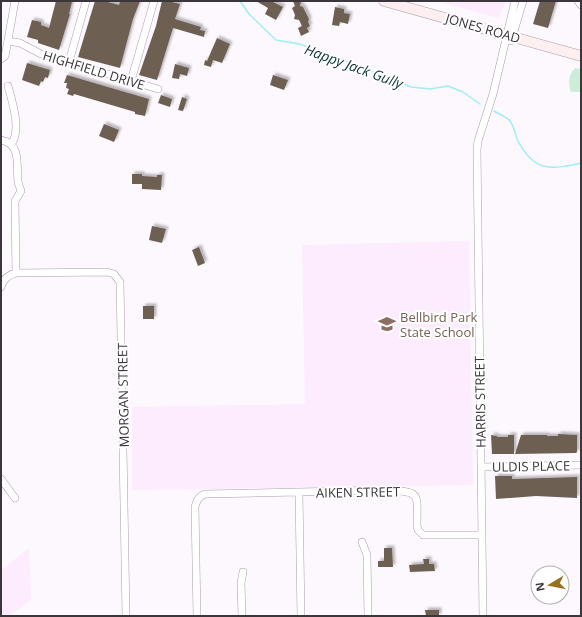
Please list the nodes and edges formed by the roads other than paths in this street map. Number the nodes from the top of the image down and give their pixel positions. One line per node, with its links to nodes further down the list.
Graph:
1 (15, 1): 10 (street)
2 (86, 1): 13 (street)
3 (154, 1): 14 (street)
4 (384, 1): 9 (street, JONES ROAD)
5 (515, 1): 9 (street)
6 (523, 1): 9 (street)
7 (578, 1): 8 (street)
8 (581, 5)
9 (510, 35): 11 (street, JONES ROAD); 22 (street, HARRIS STREET)
10 (8, 41): 12 (street); 13 (street, HIGHFIELD DRIVE)
11 (581, 56)
12 (1, 59)
13 (69, 62): 14 (street, HIGHFIELD DRIVE)
14 (131, 81): 16 (street, HIGHFIELD DRIVE)
15 (8, 86): 18 (street)
16 (158, 89)
17 (1, 140): 18 (street)
18 (11, 144): 19 (street)
19 (16, 274): 20 (street); 29 (street, MORGAN STREET)
20 (1, 287)
21 (581, 465): 22 (street, ULDIS PLACE)
22 (480, 467): 26 (street, HARRIS STREET)
23 (1, 479): 25 (street)
24 (299, 492): 26 (street, AIKEN STREET); 30 (street, AIKEN STREET); 32 (street)
25 (15, 498)
26 (482, 535): 34 (street, HARRIS STREET)
27 (362, 542): 33 (street)
28 (243, 572): 31 (street)
29 (126, 616)
30 (197, 616)
31 (242, 616)
32 (301, 616)
33 (368, 616)
34 (483, 616)

